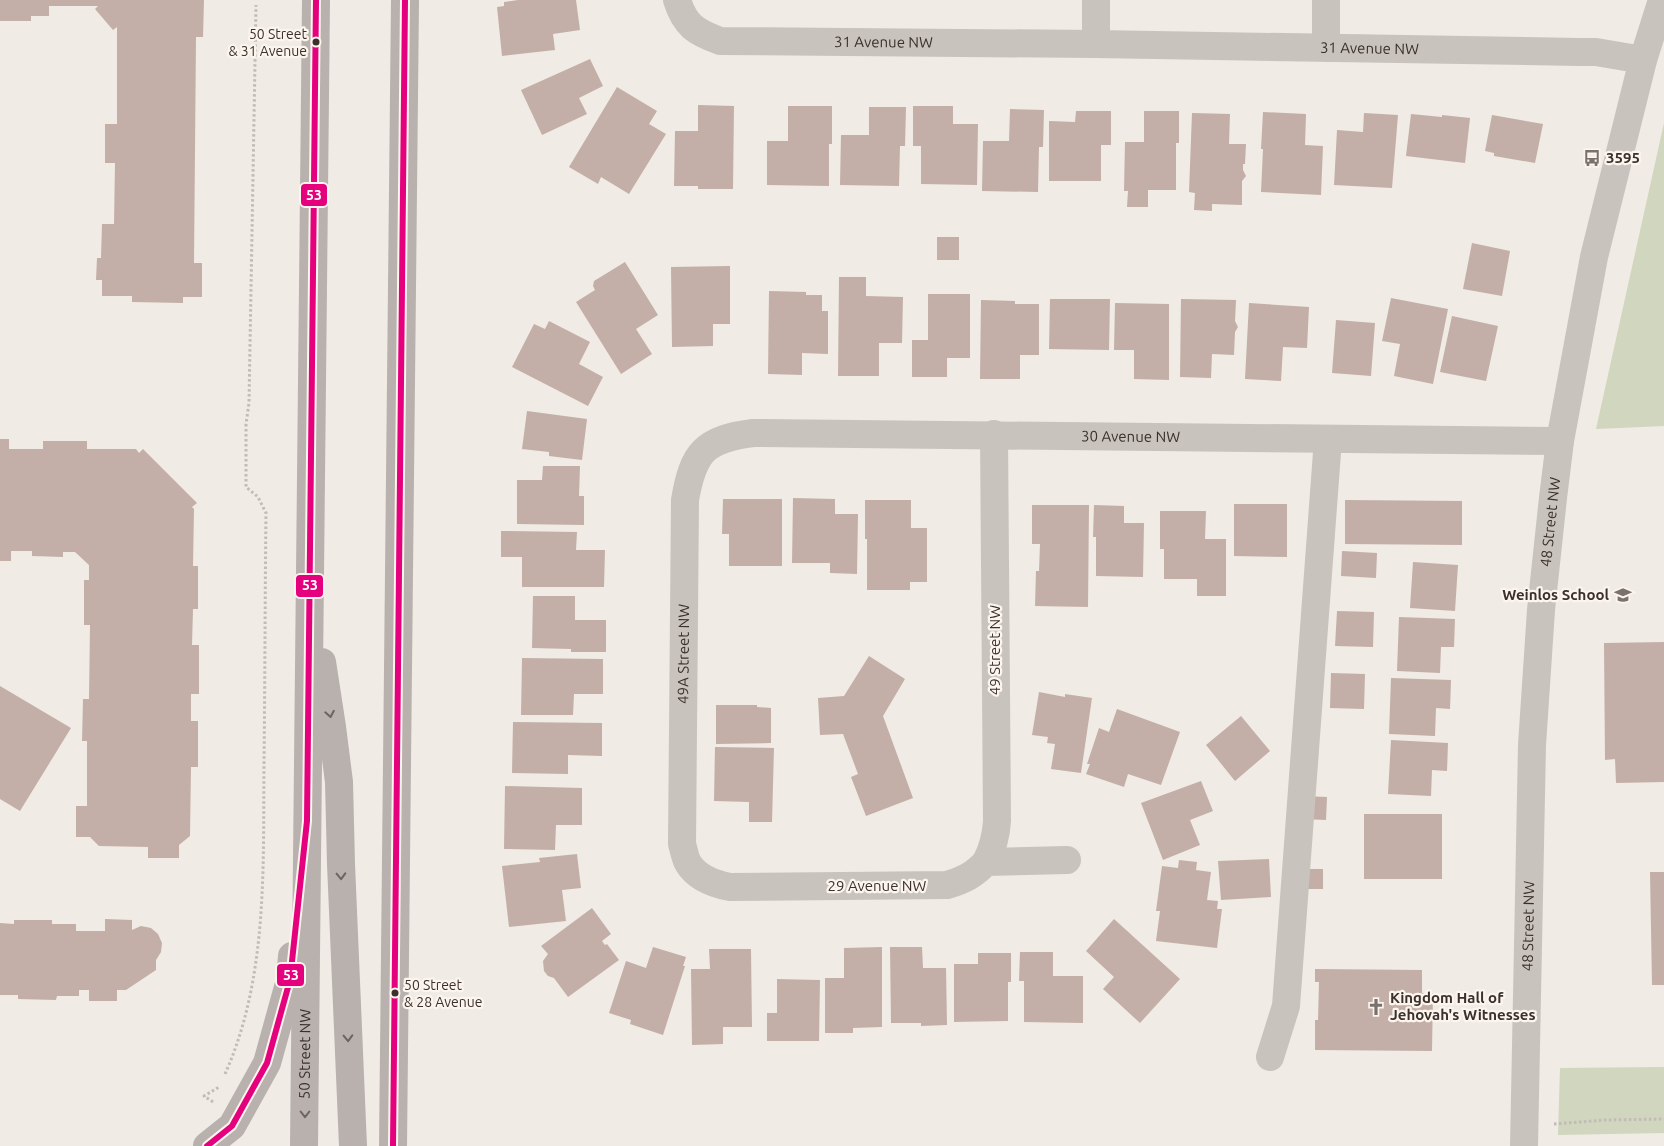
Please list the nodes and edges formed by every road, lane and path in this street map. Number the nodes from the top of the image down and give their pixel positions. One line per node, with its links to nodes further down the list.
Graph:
1 (316, 0): 15 (main road, 50 Street NW)
2 (405, 0): 27 (main road)
3 (1096, 0): 8 (street)
4 (1326, 0): 9 (street)
5 (1662, 0): 10 (street, 48 Street NW)
6 (256, 5): 21 (path)
7 (680, 7): 8 (street, 31 Avenue NW)
8 (1096, 44): 9 (street, 31 Avenue NW)
9 (1326, 48): 10 (street, 31 Avenue NW)
10 (1643, 60): 13 (street, 48 Street NW)
11 (994, 434): 12 (street, 30 Avenue NW); 14 (street, 30 Avenue NW); 18 (street, 49 Street NW)
12 (1328, 439): 13 (street, 30 Avenue NW); 20 (street)
13 (1560, 441): 28 (street, 48 Street NW)
14 (705, 449): 19 (street, 49A Street NW)
15 (310, 579): 16 (main road, 50 Street NW); 26 (main road, one-way to 26)
16 (307, 821): 24 (main road); 25 (main road, 50 Street NW, one-way to 25)
17 (1067, 860): 18 (street)
18 (986, 862): 19 (street, 29 Avenue NW)
19 (688, 863)
20 (1270, 1057)
21 (204, 1096)
22 (1664, 1119): 23 (path)
23 (1554, 1124)
24 (207, 1146)
25 (304, 1146)
26 (353, 1146)
27 (393, 1146)
28 (1524, 1146)

